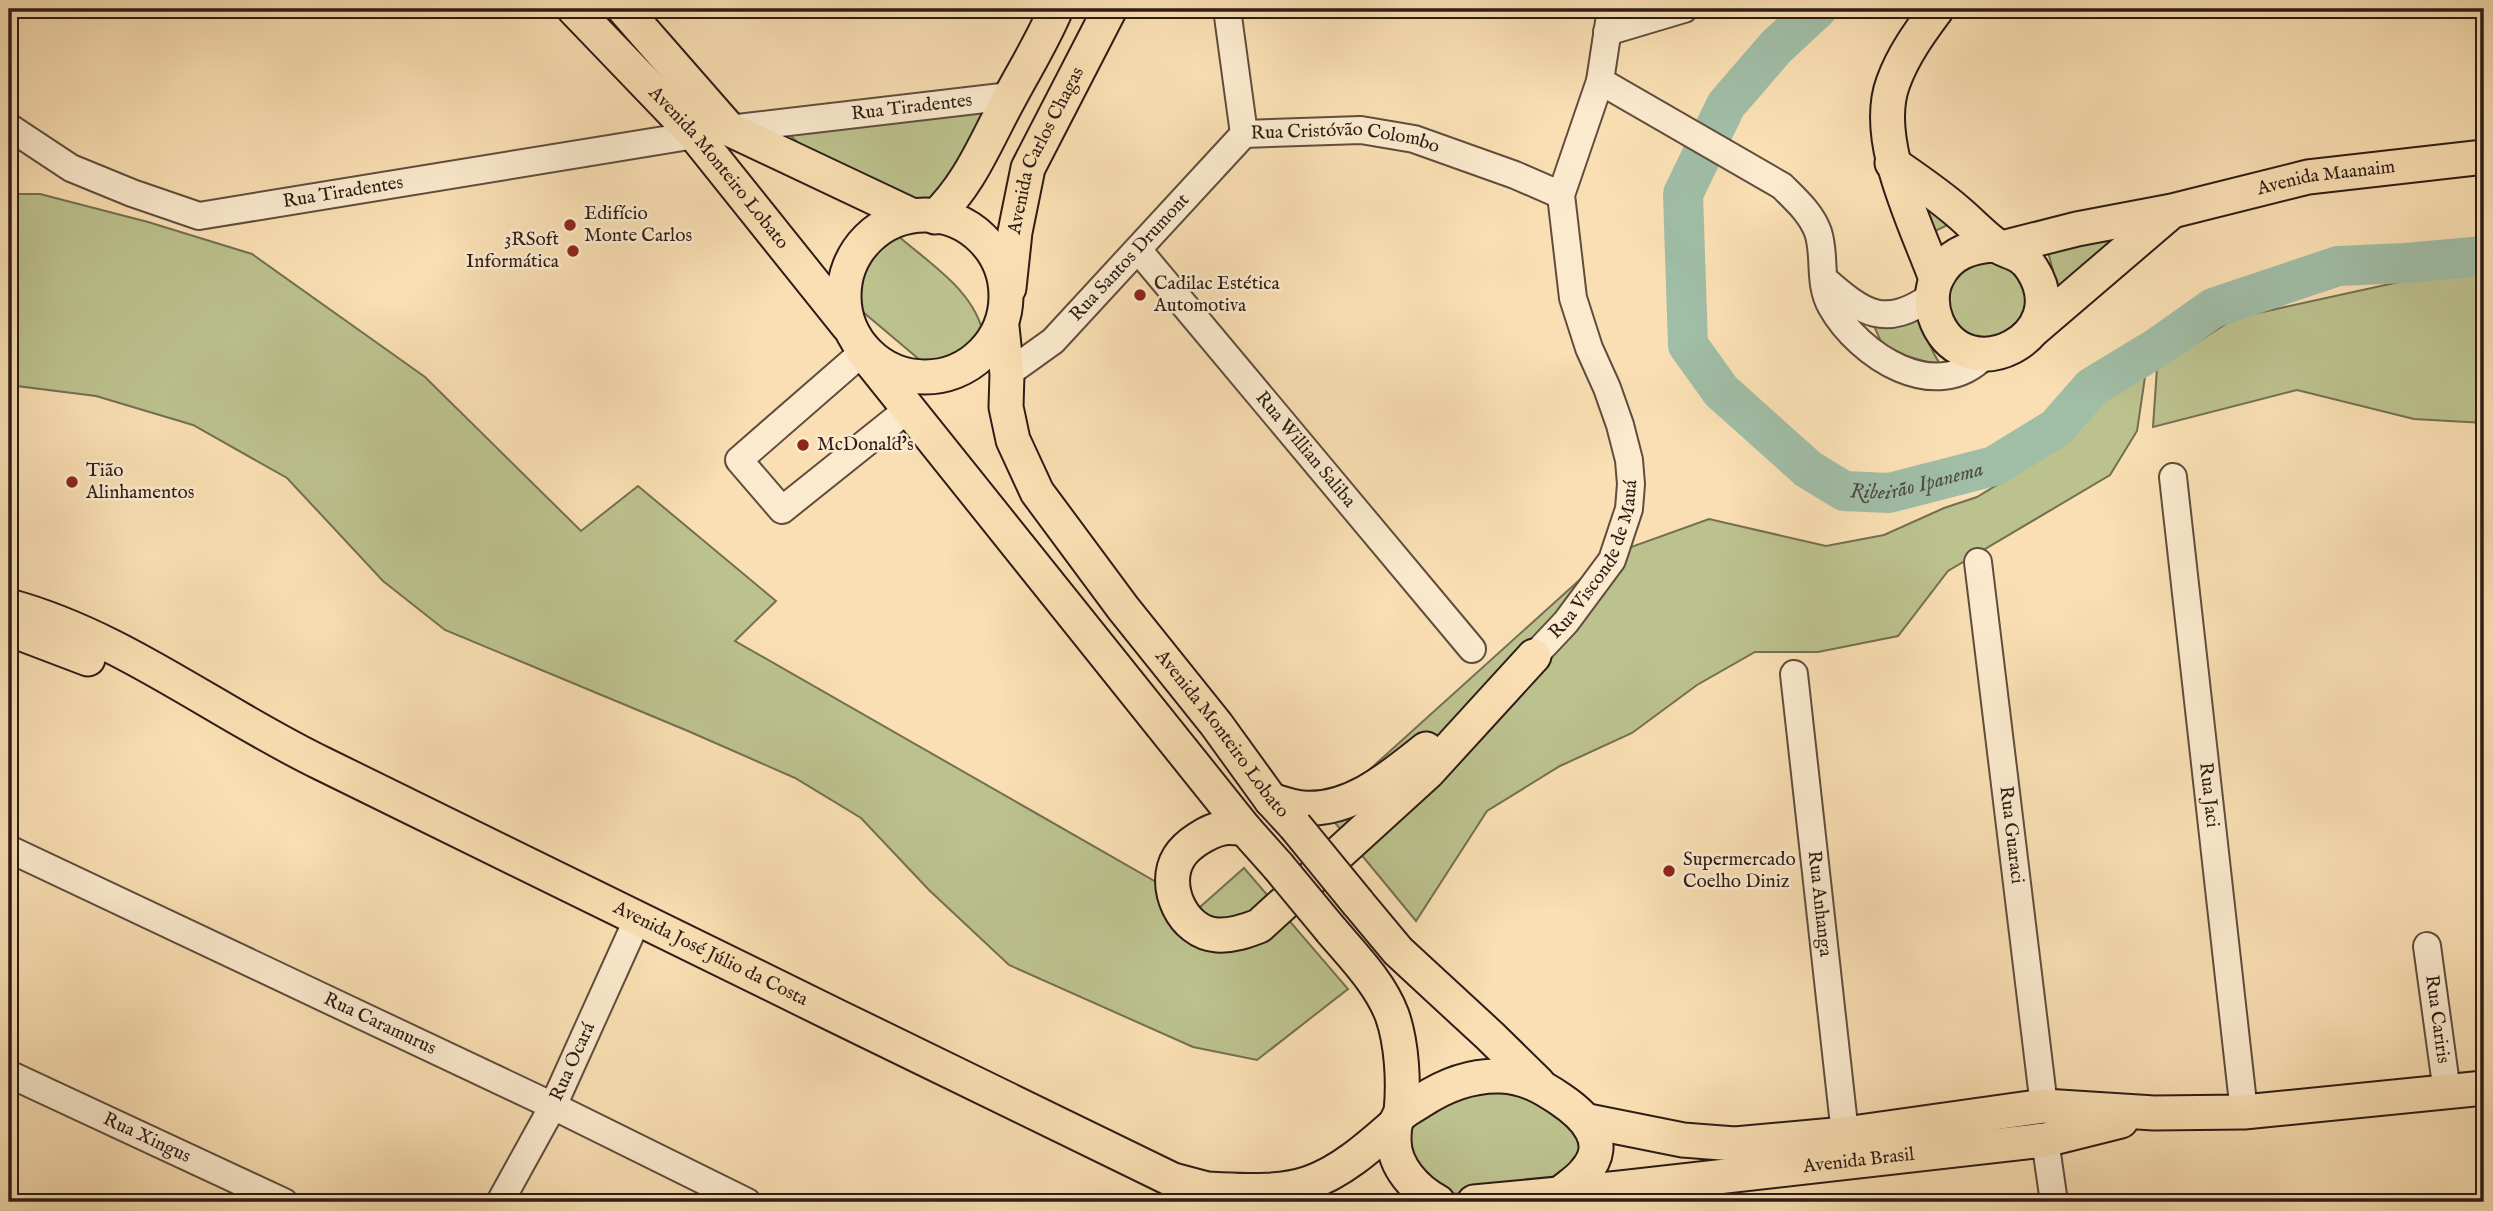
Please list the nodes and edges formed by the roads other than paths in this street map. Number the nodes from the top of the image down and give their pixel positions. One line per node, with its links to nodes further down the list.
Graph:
1 (575, 9): 14 (main road, Avenida Monteiro Lobato)
2 (624, 9): 12 (main road, Avenida Monteiro Lobato)
3 (1056, 9): 10 (main road)
4 (1110, 9): 24 (main road, Avenida Carlos Chagas)
5 (1227, 9): 13 (street, Rua Cristóvão Colombo)
6 (1684, 9): 8 (street)
7 (1937, 9): 16 (main road)
8 (1609, 20): 9 (street, Rua Visconde de Mauá)
9 (1600, 81): 17 (street, Rua Visconde de Mauá); 22 (street)
10 (1010, 96): 12 (street, Rua Tiradentes); 19 (main road)
11 (9, 127): 14 (street, Rua Tiradentes)
12 (729, 129): 19 (main road, Avenida Monteiro Lobato)
13 (1244, 134): 17 (street, Rua Cristóvão Colombo); 21 (street, Rua Santos Drumont)
14 (695, 135): 26 (main road, Avenida Monteiro Lobato)
15 (2484, 157): 18 (main road, Avenida Maanaim)
16 (1892, 163): 20 (main road); 23 (main road)
17 (1560, 195): 35 (street, Rua Visconde de Mauá)
18 (2172, 211): 20 (main road, Avenida Maanaim); 25 (main road, Avenida Maanaim)
19 (923, 216): 24 (main road); 26 (main road)
20 (1999, 246): 23 (main road); 25 (main road)
21 (1139, 250): 28 (street, Rua Santos Drumont); 34 (street, Rua Willian Saliba)
22 (1823, 278): 23 (street); 27 (street)
23 (1934, 287): 27 (main road)
24 (1005, 314): 26 (main road); 28 (main road, Avenida Monteiro Lobato)
25 (2032, 331): 27 (main road)
26 (858, 343): 29 (main road, Avenida Monteiro Lobato); 29 (street)
27 (1985, 355)
28 (1007, 374): 38 (main road, Avenida Monteiro Lobato)
29 (907, 410): 39 (main road, Avenida Monteiro Lobato)
30 (2173, 477): 49 (street, Rua Jaci)
31 (1978, 562): 48 (street, Rua Guaraci)
32 (9, 606): 37 (main road, Avenida José Júlio da Costa)
33 (9, 629): 37 (main road, Avenida José Júlio da Costa)
34 (1472, 649)
35 (1534, 656): 38 (main road); 39 (main road)
36 (1794, 674): 53 (street, Rua Anhanga)
37 (222, 708): 41 (main road, Avenida José Júlio da Costa)
38 (1271, 800): 44 (main road, Avenida Monteiro Lobato, bridge)
39 (1245, 829): 51 (main road, Avenida Monteiro Lobato, bridge)
40 (9, 849): 47 (street, Rua Caramurus)
41 (638, 918): 47 (street, Rua Ocará); 56 (main road, Avenida José Júlio da Costa)
42 (2427, 946): 46 (street, Rua Cariris)
43 (9, 1074): 57 (street, Rua Xingus)
44 (1539, 1085): 51 (main road, Avenida José Júlio da Costa); 52 (main road)
45 (2484, 1088): 46 (main road, Avenida Brasil)
46 (2447, 1092): 49 (main road, Avenida Brasil)
47 (553, 1106): 58 (street, Rua Ocará); 59 (street, Rua Caramurus)
48 (2044, 1106): 50 (main road, Avenida Brasil); 53 (main road, Avenida Brasil)
49 (2244, 1112): 50 (main road, Avenida Brasil)
50 (2154, 1113): 54 (main road, Avenida Brasil)
51 (1397, 1119): 56 (main road, Avenida José Júlio da Costa); 60 (main road, Avenida Monteiro Lobato)
52 (1588, 1121): 53 (main road, Avenida Brasil); 55 (main road)
53 (1845, 1133)
54 (2045, 1140): 55 (main road, Avenida Brasil); 62 (street)
55 (1561, 1193): 61 (main road)
56 (1217, 1195)
57 (284, 1202)
58 (500, 1202)
59 (747, 1202)
60 (1437, 1202)
61 (1474, 1202)
62 (2054, 1202)

